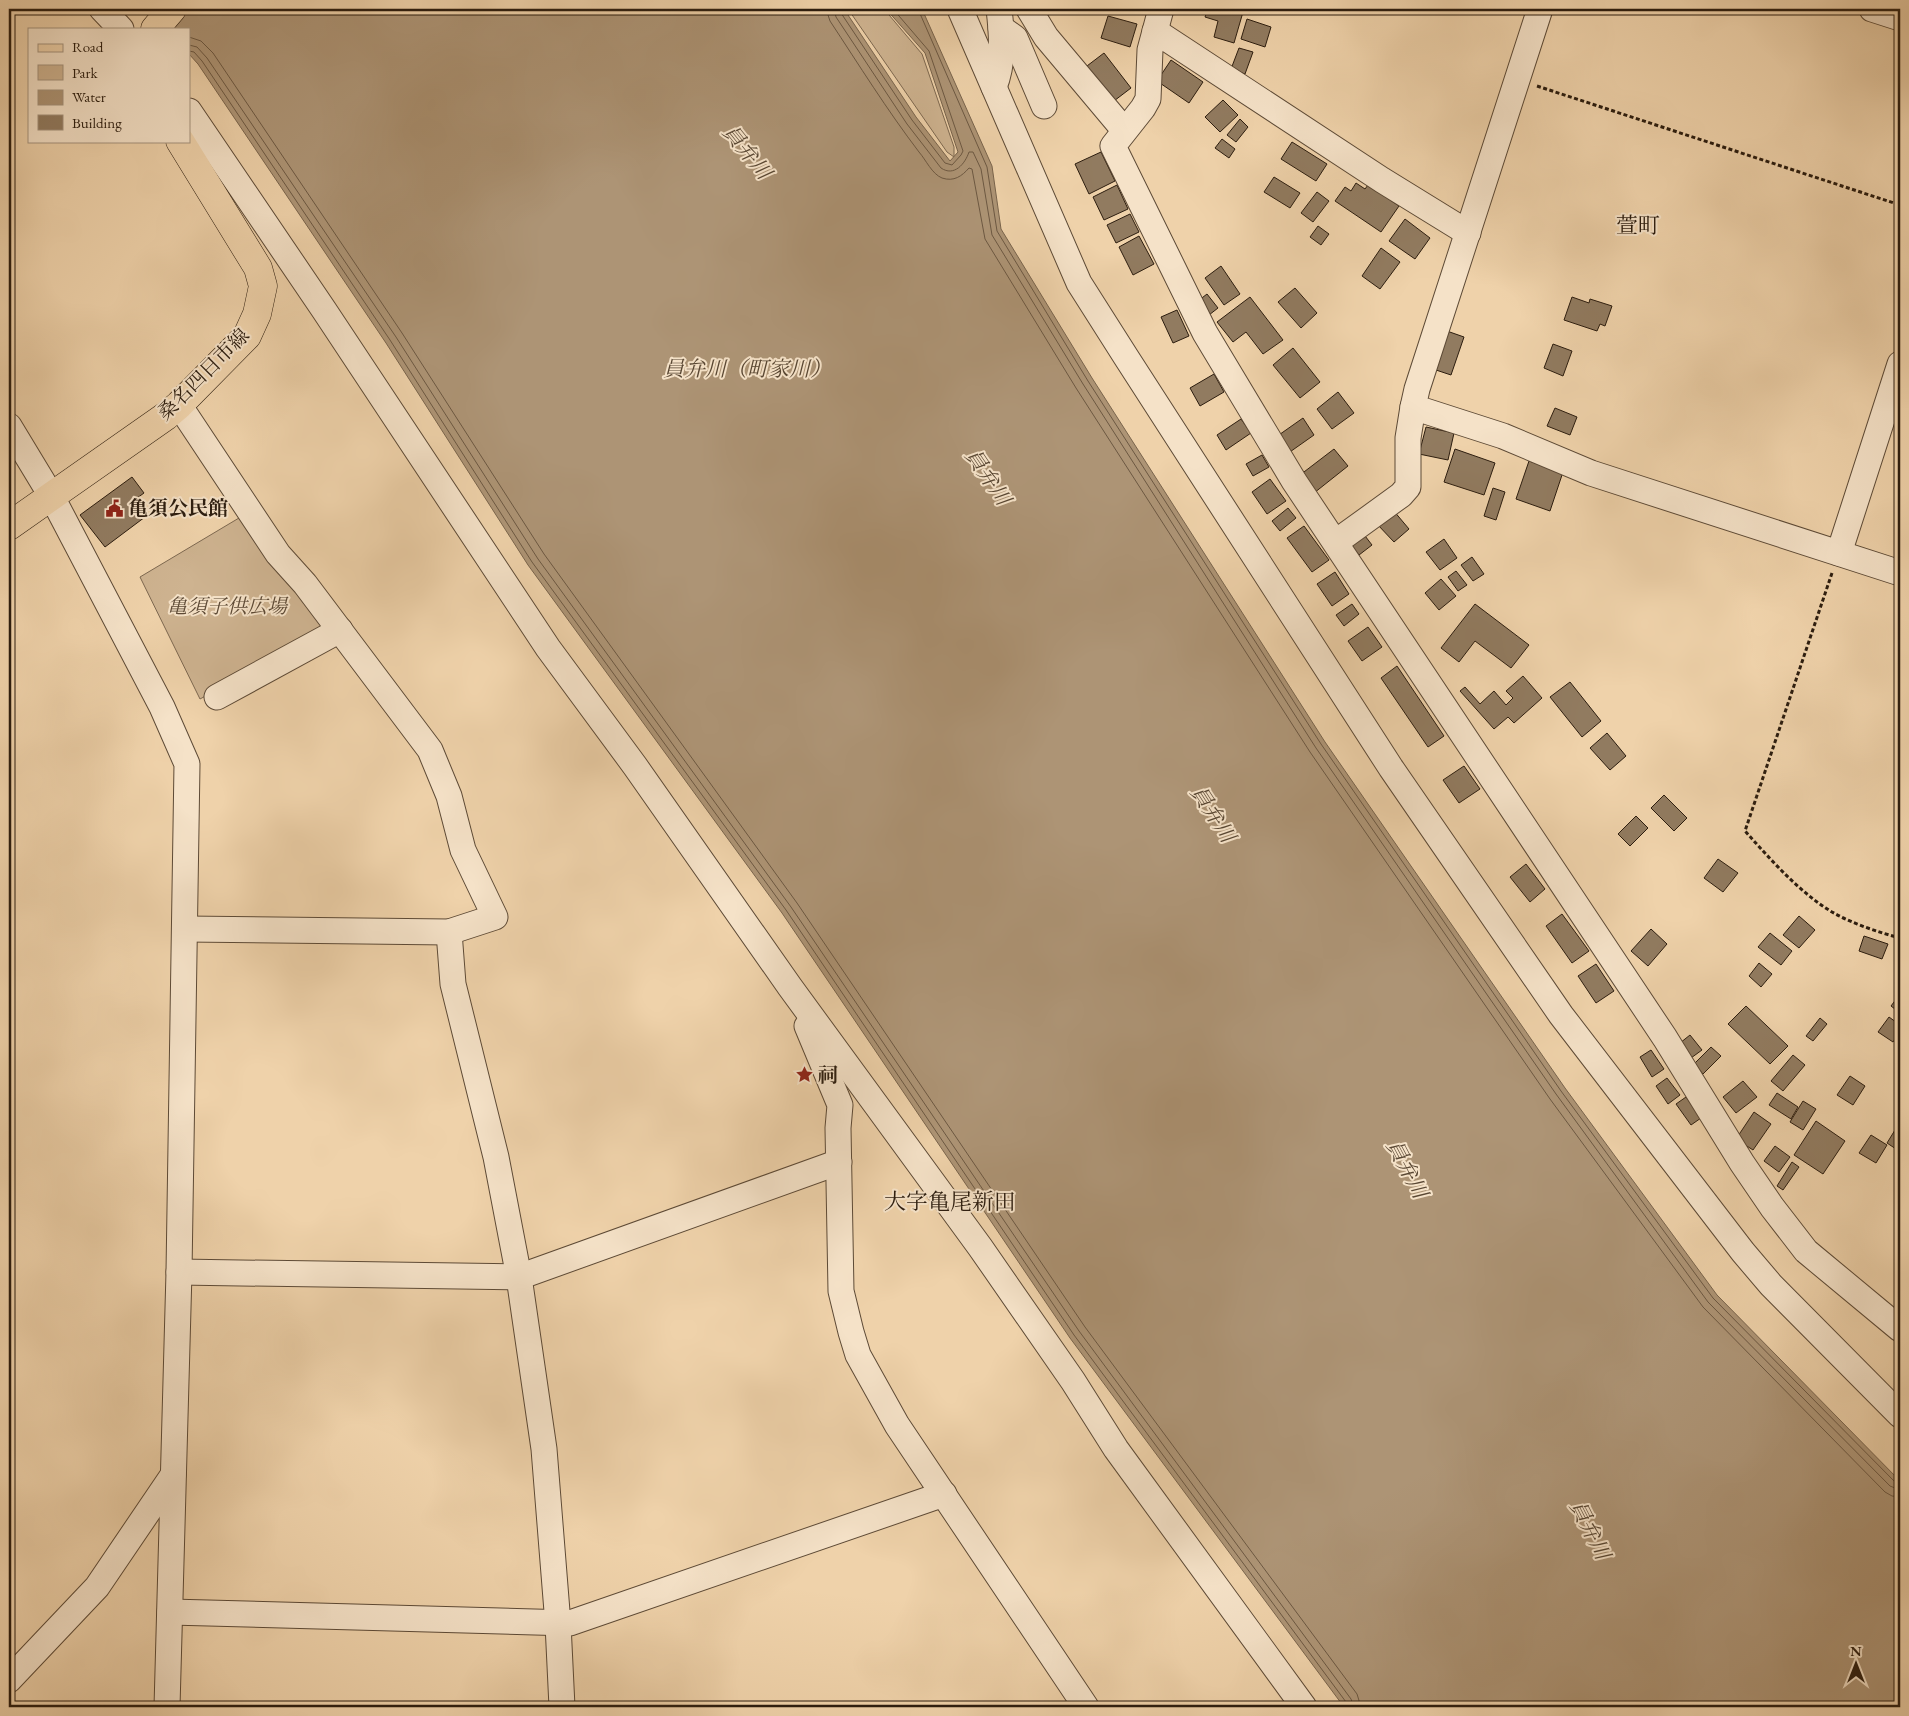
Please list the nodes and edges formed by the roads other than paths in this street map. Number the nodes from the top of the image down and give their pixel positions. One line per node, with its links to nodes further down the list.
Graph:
1 (102, 9): 9 (street)
2 (960, 9): 10 (street)
3 (1029, 9): 13 (street)
4 (1540, 9): 15 (street)
5 (1872, 9): 6 (street)
6 (1900, 18)
7 (1000, 19): 10 (street); 11 (street)
8 (1158, 20): 13 (street); 15 (street)
9 (119, 28)
10 (994, 86): 34 (street)
11 (1044, 106)
12 (190, 112): 29 (street)
13 (1124, 130): 22 (street)
14 (181, 142): 17 (main road, 桑名四日市線)
15 (1468, 233): 18 (street)
16 (1900, 364): 23 (street)
17 (179, 405): 20 (main road, 桑名四日市線); 25 (street)
18 (1413, 406): 22 (street); 23 (street)
19 (9, 426): 20 (street)
20 (52, 497): 21 (main road, 桑名四日市線); 27 (street)
21 (9, 526)
22 (1336, 542): 33 (street)
23 (1839, 553): 24 (street)
24 (1900, 573)
25 (340, 630): 26 (street); 28 (street)
26 (217, 697)
27 (185, 929): 28 (street); 31 (street)
28 (449, 932): 32 (street)
29 (790, 987): 30 (street); 43 (street)
30 (839, 1162): 32 (street); 36 (street)
31 (179, 1272): 32 (street); 35 (street)
32 (519, 1277): 38 (street)
33 (1900, 1329)
34 (1900, 1415)
35 (173, 1475): 37 (street); 39 (street)
36 (944, 1494): 38 (street); 42 (street)
37 (170, 1612): 38 (street); 40 (street)
38 (558, 1624): 41 (street)
39 (9, 1680)
40 (166, 1707)
41 (562, 1707)
42 (1086, 1707)
43 (1304, 1707)

